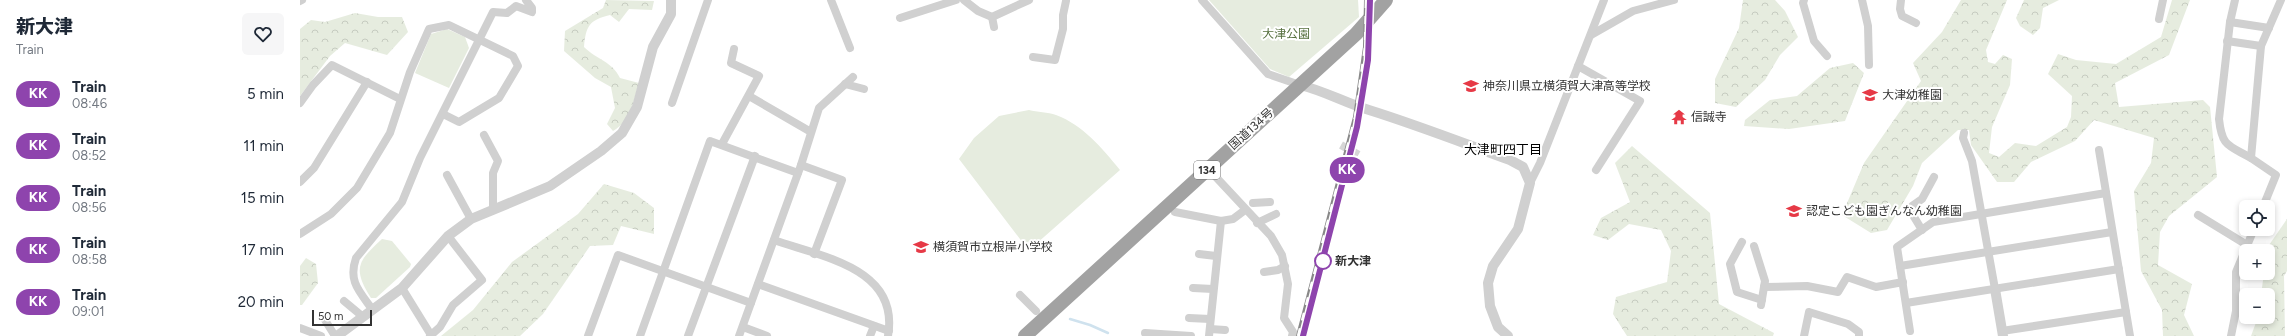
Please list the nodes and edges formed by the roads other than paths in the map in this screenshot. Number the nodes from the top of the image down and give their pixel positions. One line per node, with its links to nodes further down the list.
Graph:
1 (526, 0): 28 (street)
2 (671, 0): 65 (street)
3 (708, 0): 45 (street)
4 (831, 0): 31 (street)
5 (956, 0): 21 (street)
6 (964, 0): 20 (street)
7 (1029, 0): 20 (street)
8 (1066, 0): 34 (street)
9 (1202, 0): 40 (street)
10 (1386, 0): 40 (highway, 国道134号 / 134)
11 (1397, 0): 40 (highway, 国道134号 / 134)
12 (1604, 0): 27 (street)
13 (1674, 0): 27 (street)
14 (1804, 0): 33 (street)
15 (1862, 0): 35 (street)
16 (1901, 0): 24 (street)
17 (2163, 0): 22 (street)
18 (2235, 0): 23 (street)
19 (2281, 0): 26 (street)
20 (992, 17): 25 (street)
21 (900, 18)
22 (2158, 19)
23 (2230, 22): 26 (street); 29 (street)
24 (1916, 23)
25 (994, 27)
26 (2269, 28): 30 (street)
27 (1591, 35): 36 (street)
28 (479, 39): 43 (street); 46 (street); 46 (street)
29 (2227, 41): 30 (street); 53 (street)
30 (2261, 46): 53 (street)
31 (850, 48)
32 (734, 49): 42 (street)
33 (1827, 56)
34 (1033, 57)
35 (1869, 65)
36 (1578, 66): 55 (street); 60 (street)
37 (853, 77): 39 (street)
38 (367, 82): 43 (street); 44 (street); 59 (street)
39 (845, 84): 41 (street); 47 (street)
40 (1305, 86): 57 (highway, 国道134号 / 134); 60 (street); 129 (highway, 国道134号 / 134)
41 (864, 89)
42 (749, 96): 47 (street); 50 (street)
43 (400, 100): 76 (street)
44 (300, 103)
45 (672, 104)
46 (443, 114): 104 (street)
47 (812, 132): 54 (street)
48 (1964, 133): 69 (street)
49 (484, 135): 65 (street)
50 (722, 144): 52 (street); 90 (street)
51 (2099, 150): 61 (street)
52 (755, 156): 54 (street); 94 (street)
53 (2251, 158): 62 (street)
54 (800, 169): 78 (street); 83 (street)
55 (1596, 170)
56 (447, 175): 71 (street)
57 (1214, 175): 66 (street); 67 (highway, 国道134号 / 134)
58 (1934, 177): 74 (street)
59 (300, 182)
60 (1530, 183): 133 (street)
61 (2106, 194): 69 (street); 75 (street)
62 (2266, 200)
63 (1270, 202): 64 (street)
64 (1253, 203)
65 (493, 210): 71 (street)
66 (1245, 210): 72 (street); 73 (street)
67 (1175, 212): 72 (street); 130 (highway, 国道134号 / 134)
68 (1276, 214): 73 (street)
69 (1982, 214): 74 (street); 82 (street)
70 (2198, 215): 80 (street)
71 (471, 219): 77 (street)
72 (1221, 221): 85 (street)
73 (1257, 223): 87 (street)
74 (1922, 230): 88 (street)
75 (2112, 232): 82 (street); 89 (street)
76 (300, 234)
77 (448, 236): 96 (street); 122 (street)
78 (774, 240): 83 (street); 93 (street)
79 (1742, 242): 95 (street)
80 (2245, 244)
81 (1754, 246): 95 (street)
82 (1989, 252): 88 (street); 99 (street)
83 (814, 254): 118 (street)
84 (1199, 254): 85 (street)
85 (1216, 256): 98 (street)
86 (2239, 265): 137 (street)
87 (1285, 266): 91 (street); 132 (street)
88 (1900, 266): 92 (street)
89 (2119, 269): 99 (street); 106 (street)
90 (662, 271): 94 (street); 123 (street); 124 (street)
91 (1264, 272)
92 (1903, 282): 95 (street); 103 (street)
93 (758, 284): 102 (street); 111 (street)
94 (706, 286): 102 (street); 125 (street)
95 (1764, 287)
96 (402, 288): 104 (street); 122 (street)
97 (1193, 288): 98 (street)
98 (1213, 289): 109 (street)
99 (1995, 289): 103 (street); 119 (street)
100 (1020, 295): 105 (street)
101 (344, 301): 107 (street)
102 (751, 302): 112 (street)
103 (1906, 303): 115 (street)
104 (372, 309): 107 (street)
105 (1036, 311)
106 (2126, 312): 119 (street); 136 (street)
107 (362, 316): 121 (street)
108 (1189, 318): 109 (street)
109 (1210, 319): 116 (street)
110 (325, 320): 121 (street)
111 (874, 326): 118 (street); 128 (street)
112 (743, 327): 126 (street); 127 (street)
113 (300, 328): 120 (street)
114 (1225, 330): 116 (street)
115 (1910, 331)
116 (1209, 332)
117 (1145, 333): 131 (street)
118 (889, 334)
119 (2003, 334)
120 (320, 336)
121 (336, 336)
122 (431, 336)
123 (588, 336)
124 (640, 336)
125 (688, 336)
126 (739, 336)
127 (768, 336)
128 (870, 336)
129 (1025, 336)
130 (1038, 336)
131 (1190, 336)
132 (1292, 336)
133 (1508, 336)
134 (1804, 336): 135 (street)
135 (1859, 336)
136 (2130, 336)
137 (2231, 336)

